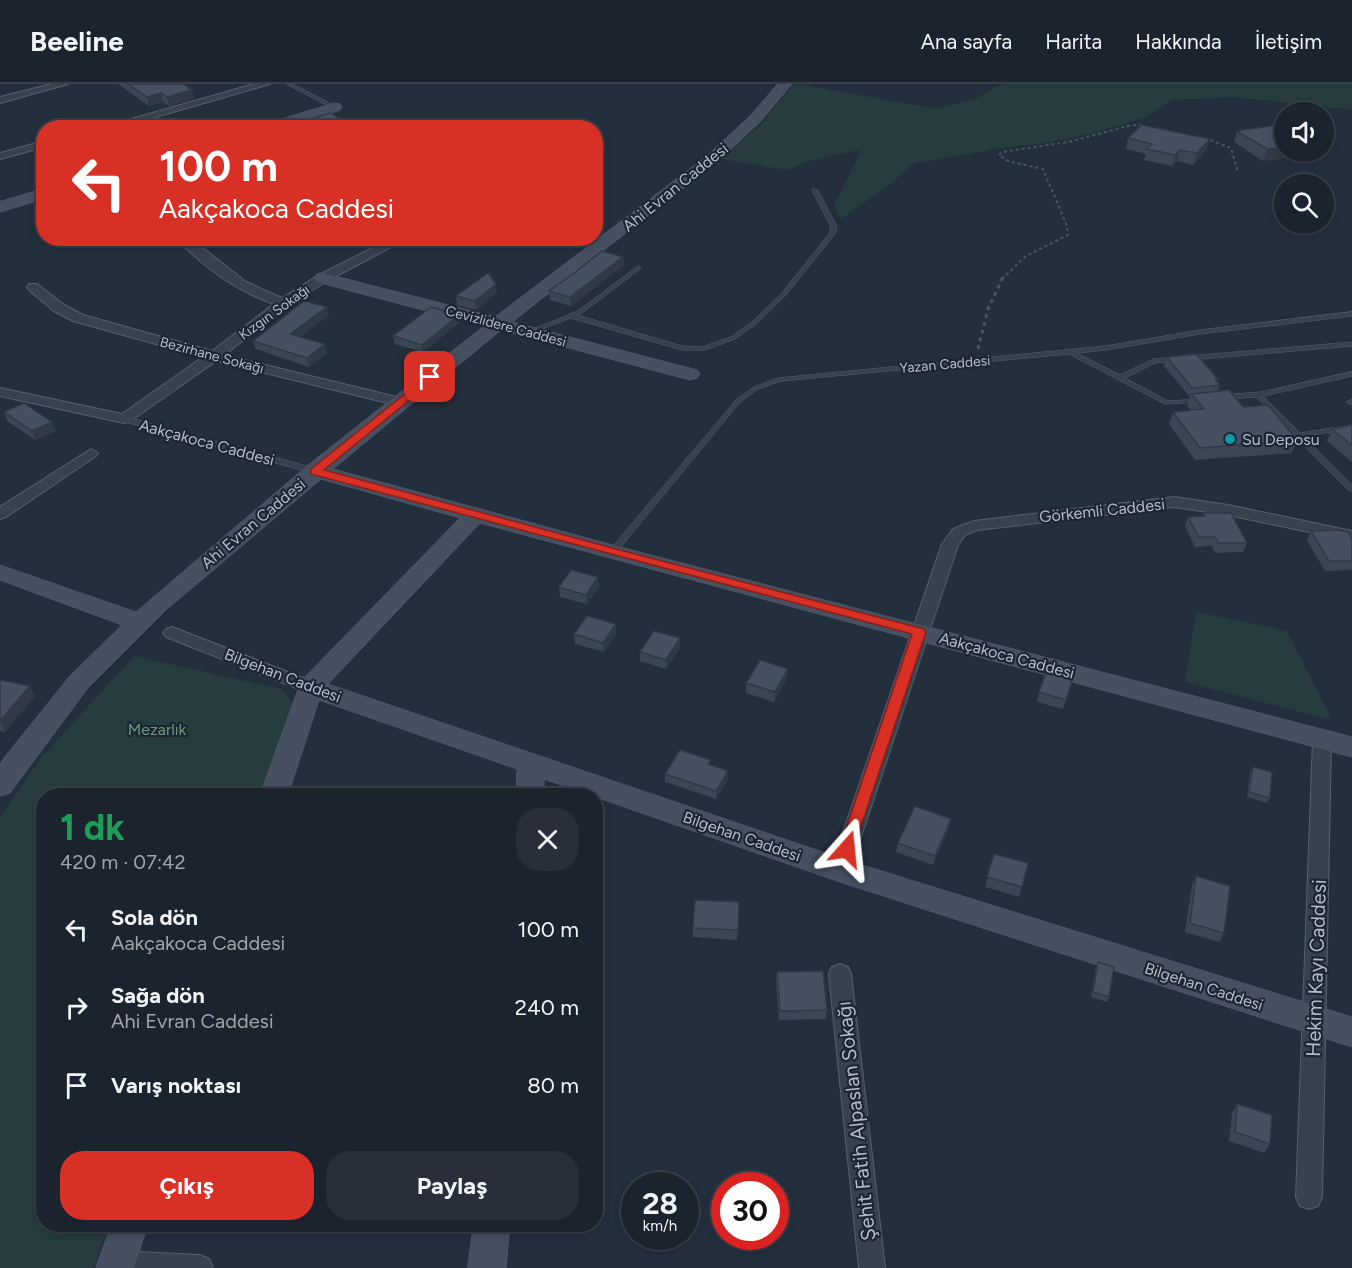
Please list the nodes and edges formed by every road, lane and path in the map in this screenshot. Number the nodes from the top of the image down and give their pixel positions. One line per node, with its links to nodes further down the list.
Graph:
1 (63, 84): 5 (street)
2 (265, 84): 7 (street)
3 (289, 84): 6 (lane)
4 (785, 84): 17 (street, Ahi Evran Caddesi)
5 (0, 100)
6 (335, 107): 8 (street)
7 (134, 120)
8 (294, 120)
9 (1152, 128): 32 (path)
10 (1205, 138): 13 (path)
11 (36, 146): 12 (street)
12 (0, 156)
13 (1238, 172)
14 (815, 190): 26 (lane)
15 (36, 196): 16 (street)
16 (0, 207)
17 (603, 243)
18 (192, 246): 24 (street)
19 (375, 246): 22 (street, Kızgın Sokağı)
20 (599, 246): 27 (street, Ahi Evran Caddesi)
21 (638, 268): 26 (lane)
22 (323, 278): 24 (street, Kızgın Sokağı); 27 (street, Cevizlidere Caddesi)
23 (33, 287): 31 (street, Bezirhane Sokağı)
24 (283, 303): 31 (street, Kızgın Sokağı)
25 (1352, 314): 30 (lane, Yazan Caddesi)
26 (572, 316): 28 (lane)
27 (498, 324): 28 (street, Cevizlidere Caddesi); 38 (street, Ahi Evran Caddesi)
28 (529, 332): 33 (street, Cevizlidere Caddesi)
29 (1352, 344): 35 (lane)
30 (1071, 352): 32 (lane, Yazan Caddesi); 35 (lane)
31 (214, 357): 38 (street, Bezirhane Sokağı); 39 (street, Kızgın Sokağı)
32 (975, 361): 48 (lane, Yazan Caddesi)
33 (690, 374)
34 (1352, 374): 37 (lane)
35 (1119, 378): 37 (lane)
36 (0, 392): 39 (street, Aakçakoca Caddesi)
37 (1257, 394): 41 (lane)
38 (400, 402): 43 (street, Ahi Evran Caddesi)
39 (124, 419): 43 (lane, Aakçakoca Caddesi)
40 (1352, 427): 41 (lane)
41 (1298, 435): 44 (lane)
42 (91, 453): 45 (street)
43 (315, 471): 46 (street, Aakçakoca Caddesi); 50 (street, Ahi Evran Caddesi)
44 (1352, 489)
45 (0, 514)
46 (475, 515): 48 (street, Aakçakoca Caddesi); 53 (street)
47 (1352, 536): 51 (street, Görkemli Caddesi)
48 (612, 552): 51 (street, Aakçakoca Caddesi)
49 (0, 573): 50 (street)
50 (139, 622): 57 (street, Ahi Evran Caddesi)
51 (919, 632): 54 (street, Aakçakoca Caddesi); 61 (street)
52 (172, 633): 53 (street, Bilgehan Caddesi)
53 (310, 687): 56 (street, Bilgehan Caddesi); 59 (street)
54 (1322, 740): 55 (street, Aakçakoca Caddesi); 63 (street, Hekim Kayı Caddesi)
55 (1352, 747)
56 (531, 763): 60 (street); 61 (street, Bilgehan Caddesi)
57 (7, 764): 58 (street, Ahi Evran Caddesi)
58 (0, 786)
59 (276, 788)
60 (530, 788)
61 (840, 870): 63 (street, Bilgehan Caddesi)
62 (840, 974): 71 (street, Şehit Fatih Alpaslan Sokağı)
63 (1314, 1021): 64 (street, Bilgehan Caddesi); 65 (street, Hekim Kayı Caddesi)
64 (1352, 1032)
65 (1309, 1197)
66 (127, 1232): 68 (street)
67 (491, 1232): 70 (street)
68 (116, 1266): 69 (street)
69 (200, 1268)
70 (487, 1268)
71 (872, 1268)

